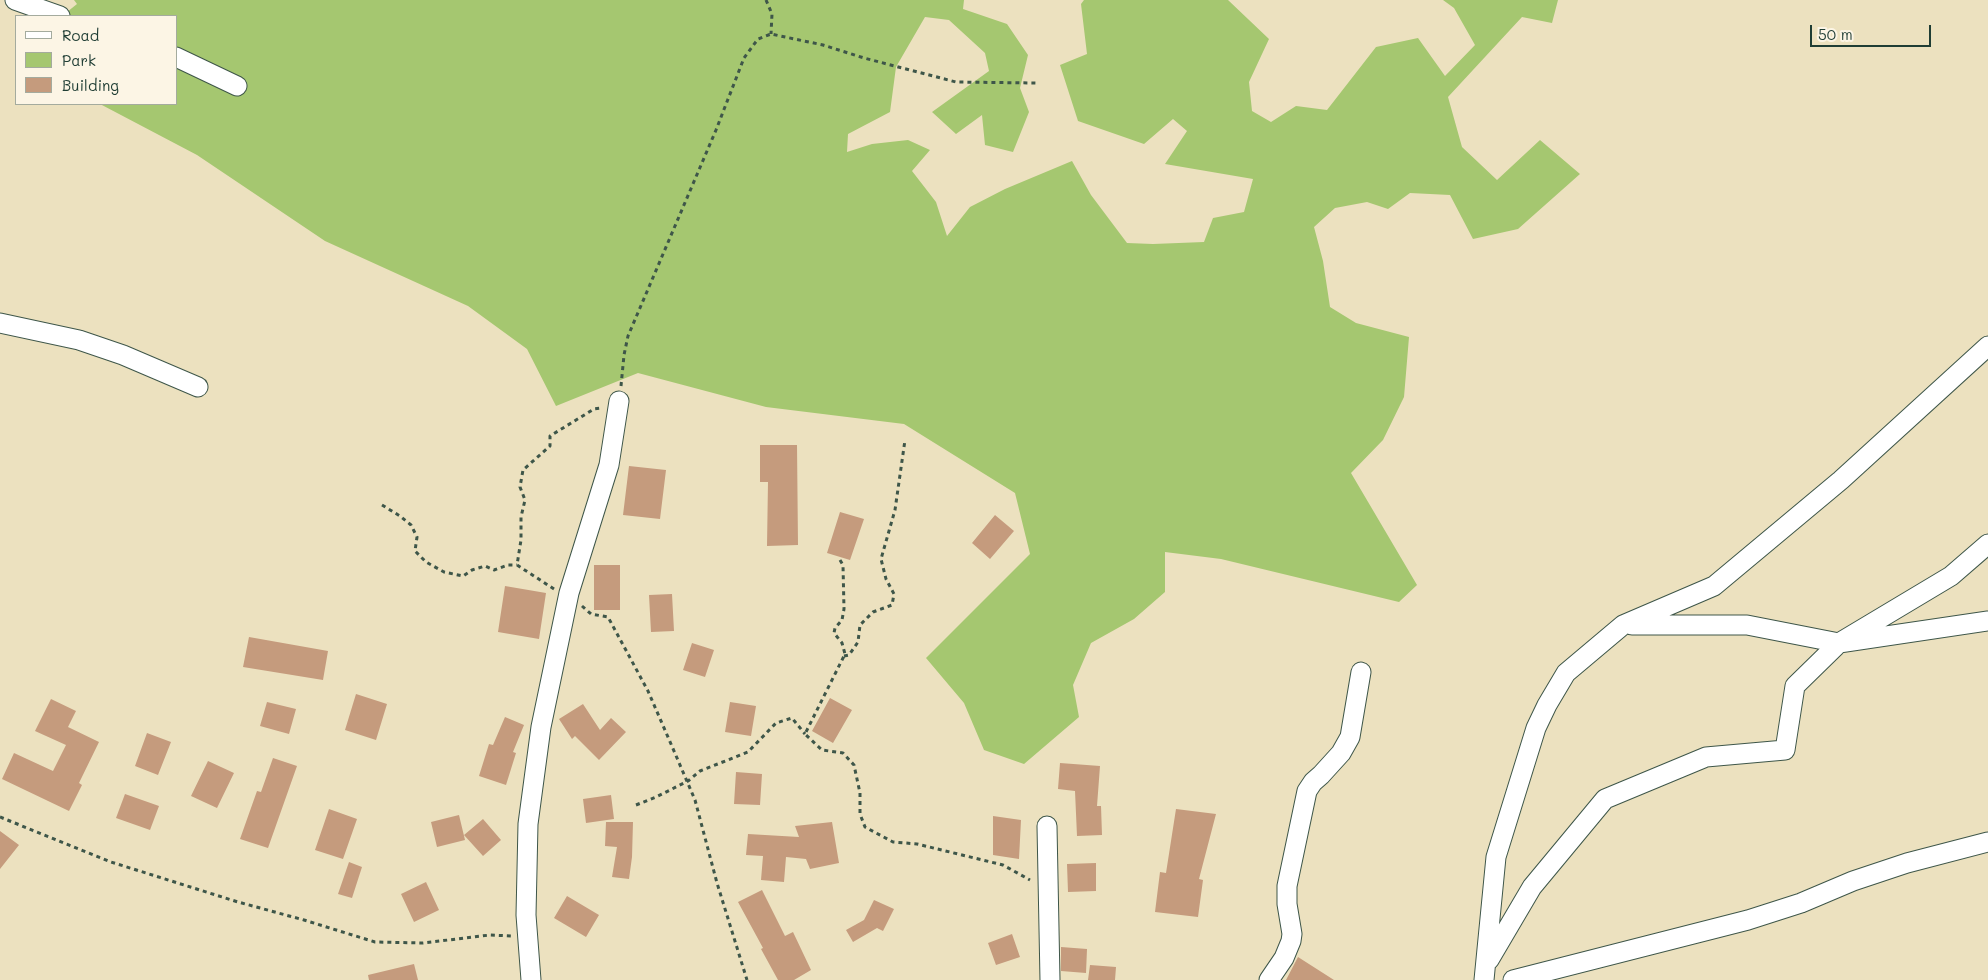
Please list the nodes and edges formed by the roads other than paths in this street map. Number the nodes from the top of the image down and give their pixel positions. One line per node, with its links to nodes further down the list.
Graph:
1 (15, 0): 2 (street)
2 (57, 15)
3 (178, 59): 4 (street)
4 (237, 86)
5 (0, 323): 7 (street)
6 (1988, 346): 11 (street)
7 (198, 387)
8 (619, 401): 17 (street)
9 (1988, 544): 12 (street)
10 (1988, 621): 12 (street)
11 (1623, 625): 12 (street); 16 (street)
12 (1839, 643): 16 (street)
13 (1361, 672): 19 (street)
14 (1047, 826): 18 (street)
15 (1988, 842): 20 (street)
16 (1485, 973)
17 (531, 980)
18 (1050, 980)
19 (1269, 980)
20 (1513, 980)

